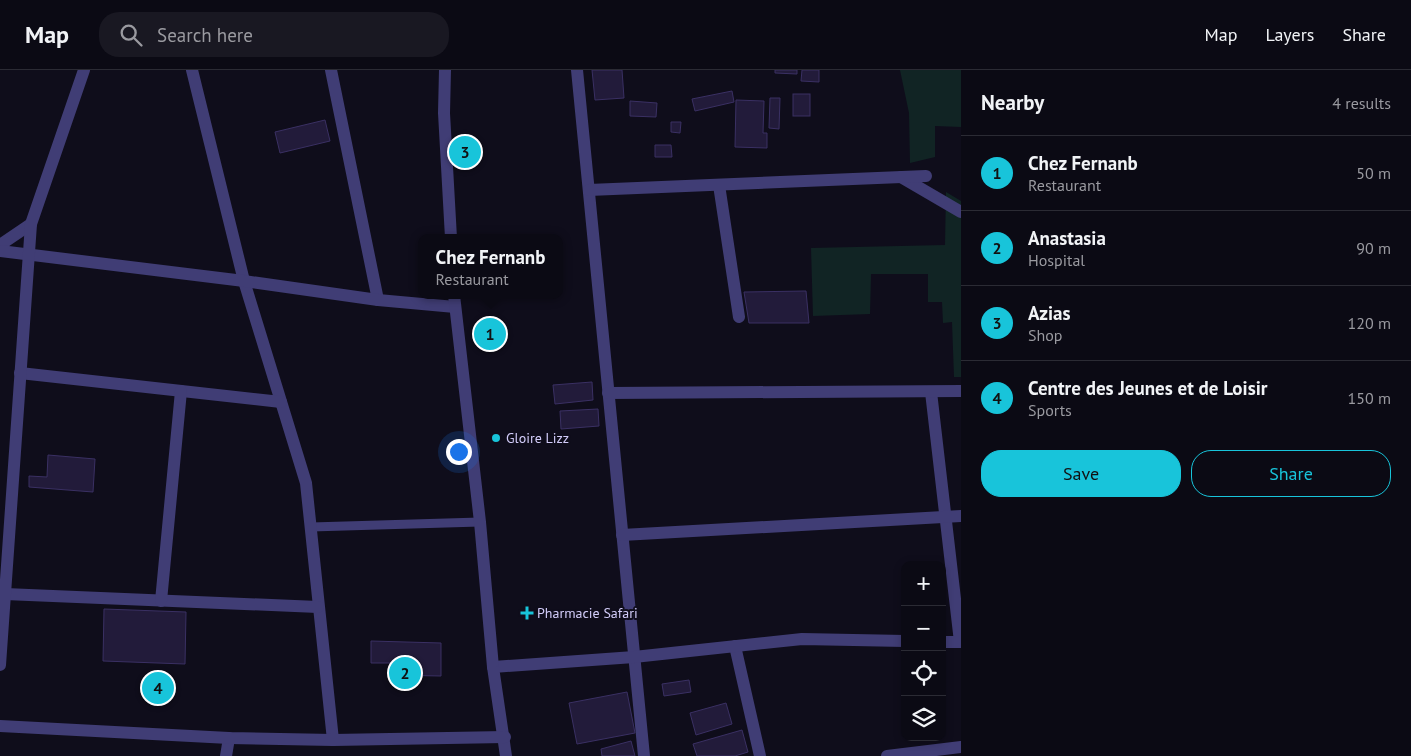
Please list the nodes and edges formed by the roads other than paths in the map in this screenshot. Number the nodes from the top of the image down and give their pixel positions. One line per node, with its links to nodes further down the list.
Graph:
1 (84, 70): 11 (street)
2 (192, 70): 16 (street)
3 (331, 70): 17 (street)
4 (445, 70): 12 (street)
5 (577, 70): 9 (street)
6 (926, 176): 7 (street)
7 (900, 177): 8 (street); 10 (street)
8 (719, 184): 9 (street); 19 (street)
9 (589, 190): 24 (street)
10 (961, 212)
11 (31, 224): 13 (street); 15 (street)
12 (451, 234)
13 (0, 245)
14 (0, 251): 15 (street)
15 (29, 255): 16 (street); 20 (street)
16 (244, 281): 17 (street); 25 (street)
17 (378, 300): 18 (street)
18 (454, 301): 28 (street)
19 (739, 317)
20 (20, 373): 21 (street); 31 (street)
21 (181, 391): 25 (street); 32 (street)
22 (961, 391): 23 (street)
23 (931, 392): 24 (street); 27 (street)
24 (608, 393): 30 (street)
25 (281, 402): 29 (street)
26 (961, 516): 27 (street)
27 (946, 517): 30 (street); 36 (street)
28 (480, 522): 29 (lane); 40 (street)
29 (311, 527): 33 (street)
30 (622, 535): 38 (street)
31 (5, 594): 32 (street); 39 (street)
32 (161, 601): 33 (street)
33 (318, 607): 44 (street)
34 (901, 641): 37 (street)
35 (946, 642): 36 (street)
36 (960, 642)
37 (735, 646): 38 (street); 49 (street)
38 (634, 657): 40 (street); 48 (street)
39 (0, 666)
40 (493, 668): 42 (street)
41 (0, 726): 43 (street)
42 (505, 737): 44 (street); 47 (street)
43 (229, 738): 44 (street); 46 (street)
44 (333, 740)
45 (961, 748): 50 (street)
46 (226, 756)
47 (506, 756)
48 (644, 756)
49 (760, 756)
50 (887, 756)

